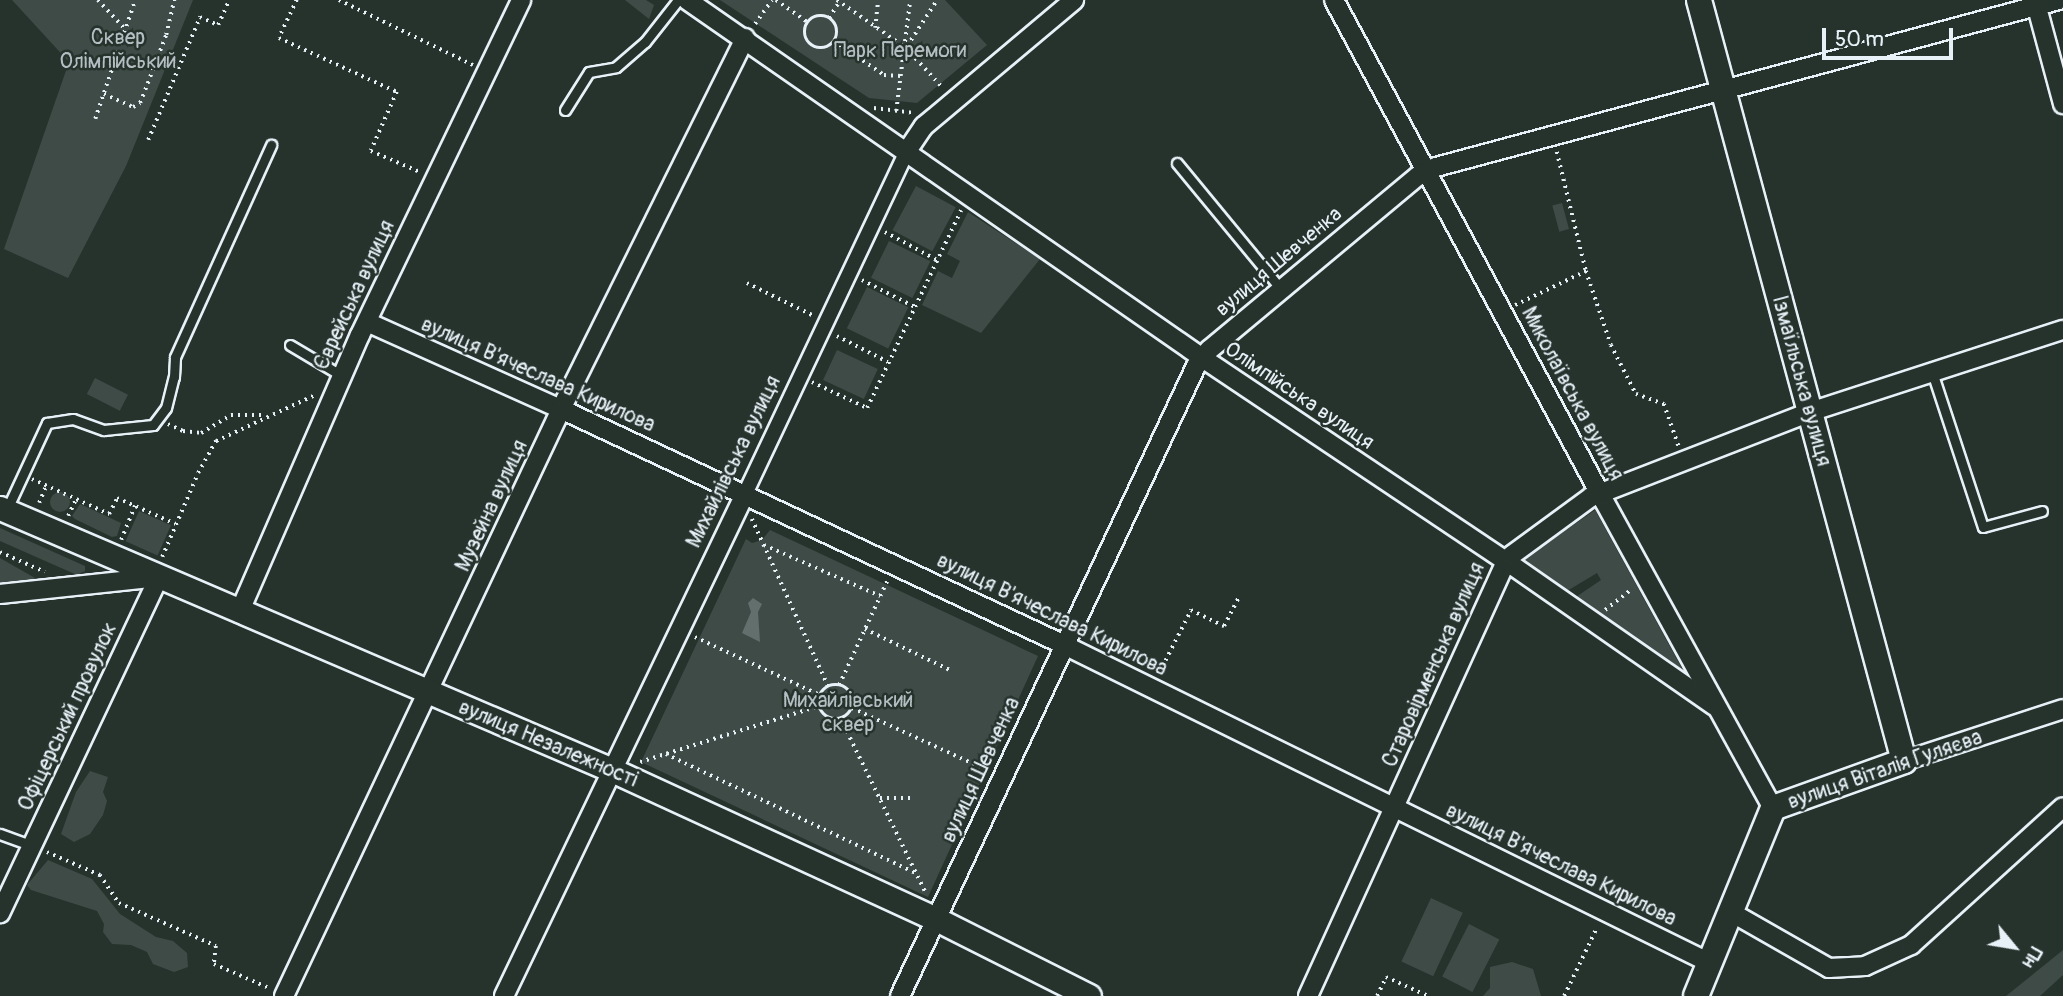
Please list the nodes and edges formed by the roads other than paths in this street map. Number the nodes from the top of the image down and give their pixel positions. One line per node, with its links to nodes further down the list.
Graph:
1 (521, 0): 18 (street, Єврейська вулиця)
2 (678, 0): 12 (lane)
3 (687, 0): 9 (street, Олімпійська вулиця)
4 (1074, 0): 14 (street, Михайлівська вулиця)
5 (1334, 0): 16 (street, Миколаївська вулиця)
6 (1699, 0): 10 (main road, Ізмаїльська вулиця)
7 (2059, 0): 8 (street, вулиця Шевченка)
8 (2036, 3): 10 (street, вулиця Шевченка); 11 (street)
9 (750, 31): 14 (street, Олімпійська вулиця); 24 (street, Музейна вулиця)
10 (1724, 92): 16 (street, вулиця Шевченка); 25 (main road, Ізмаїльська вулиця)
11 (2063, 104)
12 (565, 110)
13 (271, 145): 28 (lane)
14 (907, 151): 21 (street, Олімпійська вулиця); 27 (street, Михайлівська вулиця)
15 (1177, 163): 17 (lane)
16 (1427, 171): 17 (street, вулиця Шевченка); 26 (street, Миколаївська вулиця)
17 (1281, 289): 21 (street, вулиця Шевченка)
18 (367, 322): 23 (street, Єврейська вулиця); 24 (street, вулиця В'ячеслава Кирилова)
19 (2063, 330): 22 (street, Старовірменська вулиця)
20 (290, 345): 23 (lane)
21 (1200, 357): 30 (street, Олімпійська вулиця); 34 (street, вулиця Шевченка)
22 (1933, 372): 25 (street, Старовірменська вулиця); 29 (lane)
23 (342, 376): 33 (street, Єврейська вулиця)
24 (563, 410): 27 (street, вулиця В'ячеслава Кирилова); 35 (street, Музейна вулиця)
25 (1810, 412): 26 (street, Старовірменська вулиця); 38 (main road, Ізмаїльська вулиця)
26 (1600, 494): 30 (street, Старовірменська вулиця); 36 (street, Миколаївська вулиця)
27 (745, 495): 34 (street, вулиця В'ячеслава Кирилова); 39 (street, Михайлівська вулиця)
28 (3, 510): 31 (street, вулиця Незалежності)
29 (2042, 512)
30 (1506, 561): 36 (street, Олімпійська вулиця); 42 (street, Старовірменська вулиця)
31 (159, 570): 32 (street); 33 (street, вулиця Незалежності); 44 (street, Офіцерський провулок)
32 (0, 593)
33 (239, 613): 35 (street, вулиця Незалежності)
34 (1065, 646): 42 (street, вулиця В'ячеслава Кирилова); 47 (street, вулиця Шевченка)
35 (430, 694): 39 (street, вулиця Незалежності); 49 (street, Музейна вулиця)
36 (1715, 706): 41 (street, Миколаївська вулиця)
37 (2063, 709): 38 (street, вулиця Віталія Гуляєва)
38 (1905, 761): 41 (main road, вулиця Віталія Гуляєва)
39 (620, 768): 47 (street, вулиця Незалежності); 50 (street, Михайлівська вулиця)
40 (2063, 807): 45 (street)
41 (1773, 808): 45 (main road, вулиця Віталія Гуляєва)
42 (1395, 809): 48 (street, вулиця В'ячеслава Кирилова); 53 (street, Старовірменська вулиця)
43 (0, 834): 44 (lane)
44 (33, 846): 46 (street, Офіцерський провулок)
45 (1729, 911): 48 (main road, вулиця Віталія Гуляєва)
46 (0, 913)
47 (932, 917): 51 (street, вулиця Шевченка); 52 (street, вулиця Незалежності)
48 (1710, 963): 54 (main road, вулиця Віталія Гуляєва)
49 (279, 993)
50 (504, 996)
51 (900, 996)
52 (1089, 996)
53 (1308, 996)
54 (1696, 996)

